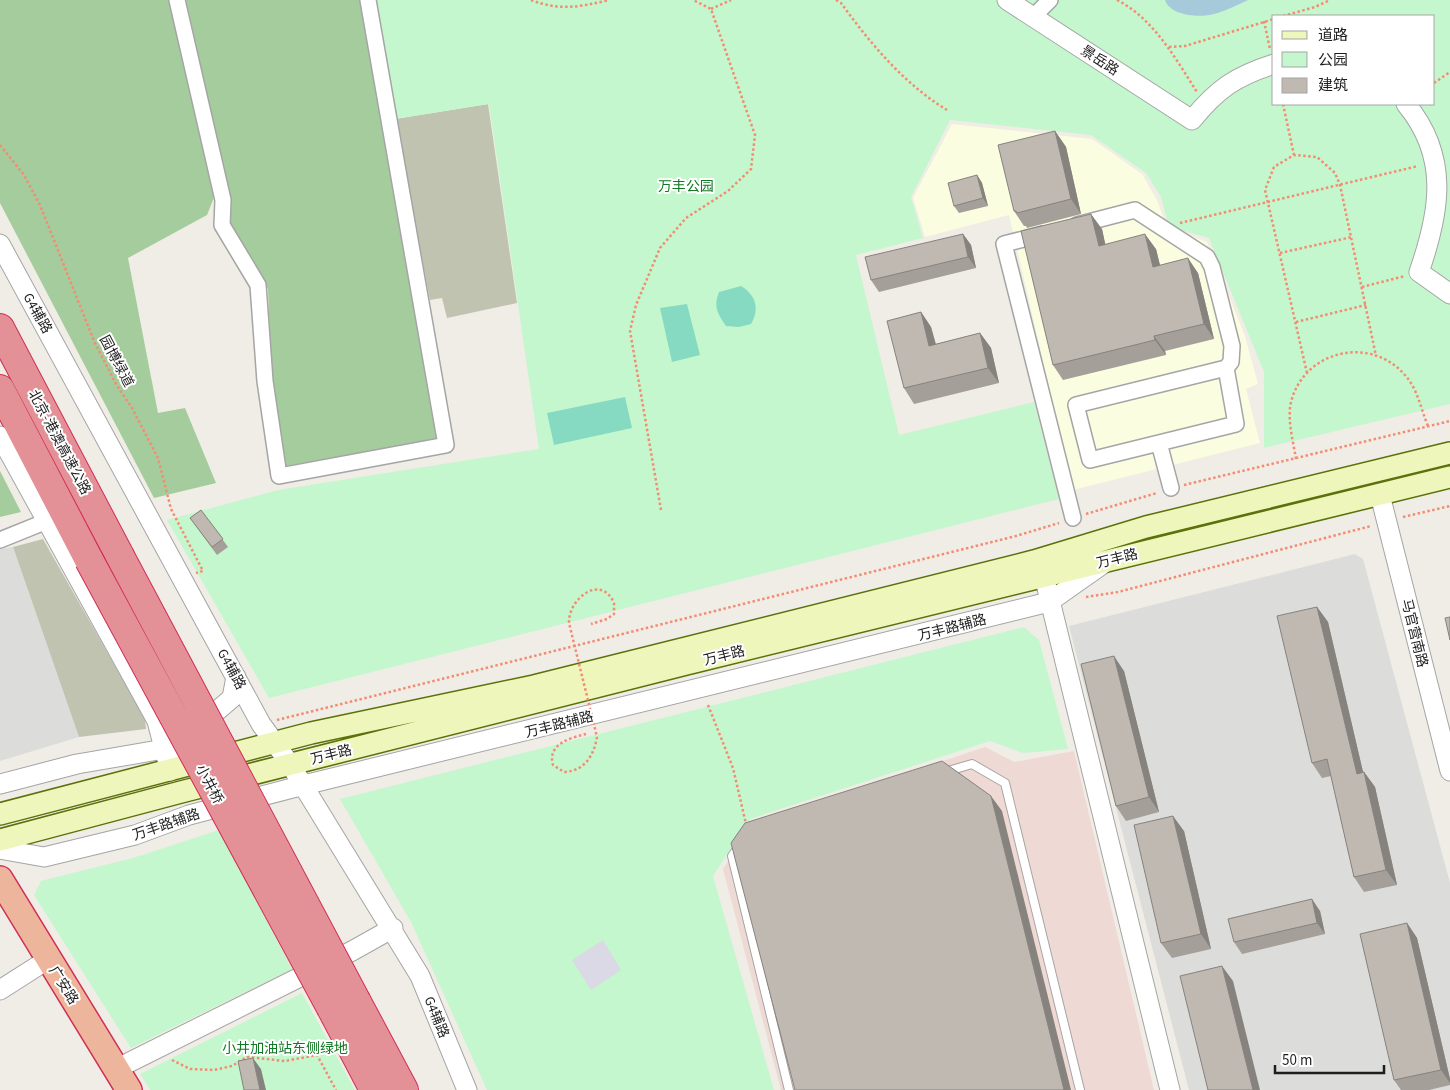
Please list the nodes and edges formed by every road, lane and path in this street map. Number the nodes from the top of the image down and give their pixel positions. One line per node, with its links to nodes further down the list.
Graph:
1 (177, 0): 2 (street)
2 (368, 0)
3 (531, 0): 4 (path)
4 (609, 0)
5 (694, 0): 12 (path)
6 (731, 0): 12 (path)
7 (836, 0): 25 (path)
8 (1007, 0): 14 (street, 景岳路)
9 (1050, 0): 14 (street)
10 (1117, 0): 17 (path)
11 (1330, 0): 13 (path)
12 (711, 9): 55 (path)
13 (1287, 15)
14 (1033, 16): 22 (street, 景岳路)
15 (1272, 19): 16 (path)
16 (1264, 21): 17 (path); 18 (path)
17 (1168, 47): 22 (path)
18 (1272, 55)
19 (1272, 65): 22 (street)
20 (1450, 72): 21 (path)
21 (1435, 82)
22 (1205, 104)
23 (1282, 105): 27 (path)
24 (1407, 105): 28 (street)
25 (947, 110)
26 (0, 145): 64 (path, 园博绿道)
27 (1294, 155): 29 (path); 30 (path)
28 (1434, 163): 29 (path); 35 (street)
29 (1340, 185): 30 (path); 32 (path)
30 (1269, 202): 31 (path); 34 (path)
31 (1172, 225)
32 (1352, 237): 34 (path); 36 (path)
33 (0, 244): 64 (street, G4辅路)
34 (1280, 253): 39 (path)
35 (1419, 272): 36 (path); 37 (street)
36 (1362, 287): 38 (path)
37 (1450, 294)
38 (1366, 305): 39 (path); 41 (path)
39 (1296, 322): 43 (path)
40 (0, 328): 60 (highway, 北京-港澳高速公路)
41 (1376, 356): 43 (path); 46 (path)
42 (1226, 368): 48 (street); 48 (street); 56 (street)
43 (1307, 373): 50 (path)
44 (0, 389): 61 (highway, 北京-港澳高速公路)
45 (1450, 420): 46 (path)
46 (1428, 426): 50 (path)
47 (0, 436): 57 (street)
48 (1159, 443): 52 (street)
49 (1450, 453): 73 (main road, 万丰路)
50 (1296, 459): 52 (path)
51 (1450, 477): 53 (main road, 万丰路)
52 (1171, 488): 56 (path)
53 (1380, 495): 58 (street, 马官营南路); 62 (main road, 万丰路)
54 (1450, 506): 58 (path)
55 (661, 510)
56 (1073, 518): 71 (path)
57 (47, 521): 59 (street); 70 (street)
58 (1386, 522): 65 (path); 78 (street, 马官营南路)
59 (0, 540)
60 (120, 556): 95 (highway, 小井桥, bridge)
61 (89, 560): 94 (highway, 小井桥, bridge)
62 (1107, 561): 63 (main road, 万丰路); 66 (street, 万丰路辅路)
63 (1044, 576): 66 (street); 75 (main road, 万丰路)
64 (183, 578): 68 (street, G4辅路)
65 (1079, 598)
66 (1049, 602): 81 (street, 万丰路辅路); 99 (street)
67 (591, 624): 72 (path, bridge)
68 (236, 677): 70 (street); 71 (street, G4辅路)
69 (708, 705): 83 (path)
70 (158, 721): 74 (street)
71 (261, 724): 73 (street, G4辅路)
72 (586, 734)
73 (275, 742): 75 (street, G4辅路); 76 (main road, 万丰路)
74 (164, 749): 76 (street); 77 (street); 80 (street)
75 (290, 764): 81 (street, G4辅路); 84 (main road, 万丰路)
76 (193, 765): 77 (main road, 万丰路)
77 (170, 771): 82 (main road, 万丰路)
78 (1450, 771)
79 (935, 776): 98 (lane)
80 (0, 784)
81 (304, 785): 85 (street, 万丰路辅路); 87 (street, G4辅路)
82 (0, 814)
83 (749, 834): 97 (lane)
84 (0, 840)
85 (0, 849)
86 (0, 879): 88 (highway, 广安路)
87 (392, 928): 91 (street); 96 (street, G4辅路)
88 (47, 960): 89 (street); 91 (highway, 广安路)
89 (0, 990)
90 (167, 1058): 93 (path)
91 (116, 1069): 92 (highway, 广安路)
92 (129, 1090)
93 (336, 1090)
94 (374, 1090)
95 (404, 1090)
96 (467, 1090)
97 (789, 1090)
98 (1080, 1090)
99 (1170, 1090)

